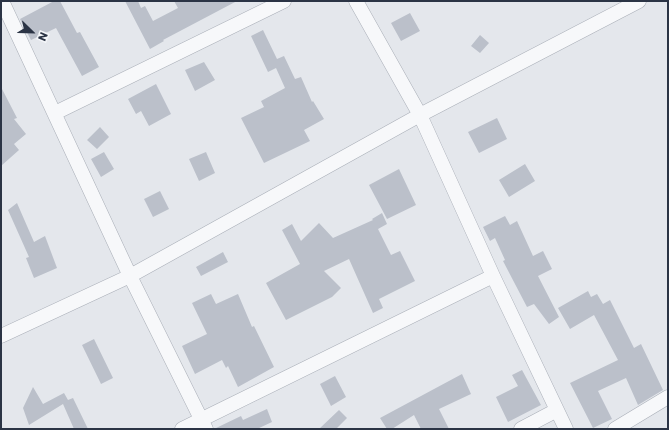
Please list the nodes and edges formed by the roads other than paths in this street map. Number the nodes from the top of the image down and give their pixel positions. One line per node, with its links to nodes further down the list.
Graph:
1 (2, 1): 5 (street)
2 (284, 1): 5 (street)
3 (356, 1): 6 (street)
4 (639, 1): 6 (street)
5 (55, 113): 7 (street)
6 (420, 115): 7 (street); 8 (street)
7 (130, 276): 9 (street); 12 (street)
8 (493, 276): 11 (street); 12 (street)
9 (1, 336)
10 (668, 398): 16 (street)
11 (557, 410): 14 (street); 15 (street)
12 (204, 424): 13 (street)
13 (182, 429)
14 (521, 429)
15 (566, 429)
16 (615, 429)

